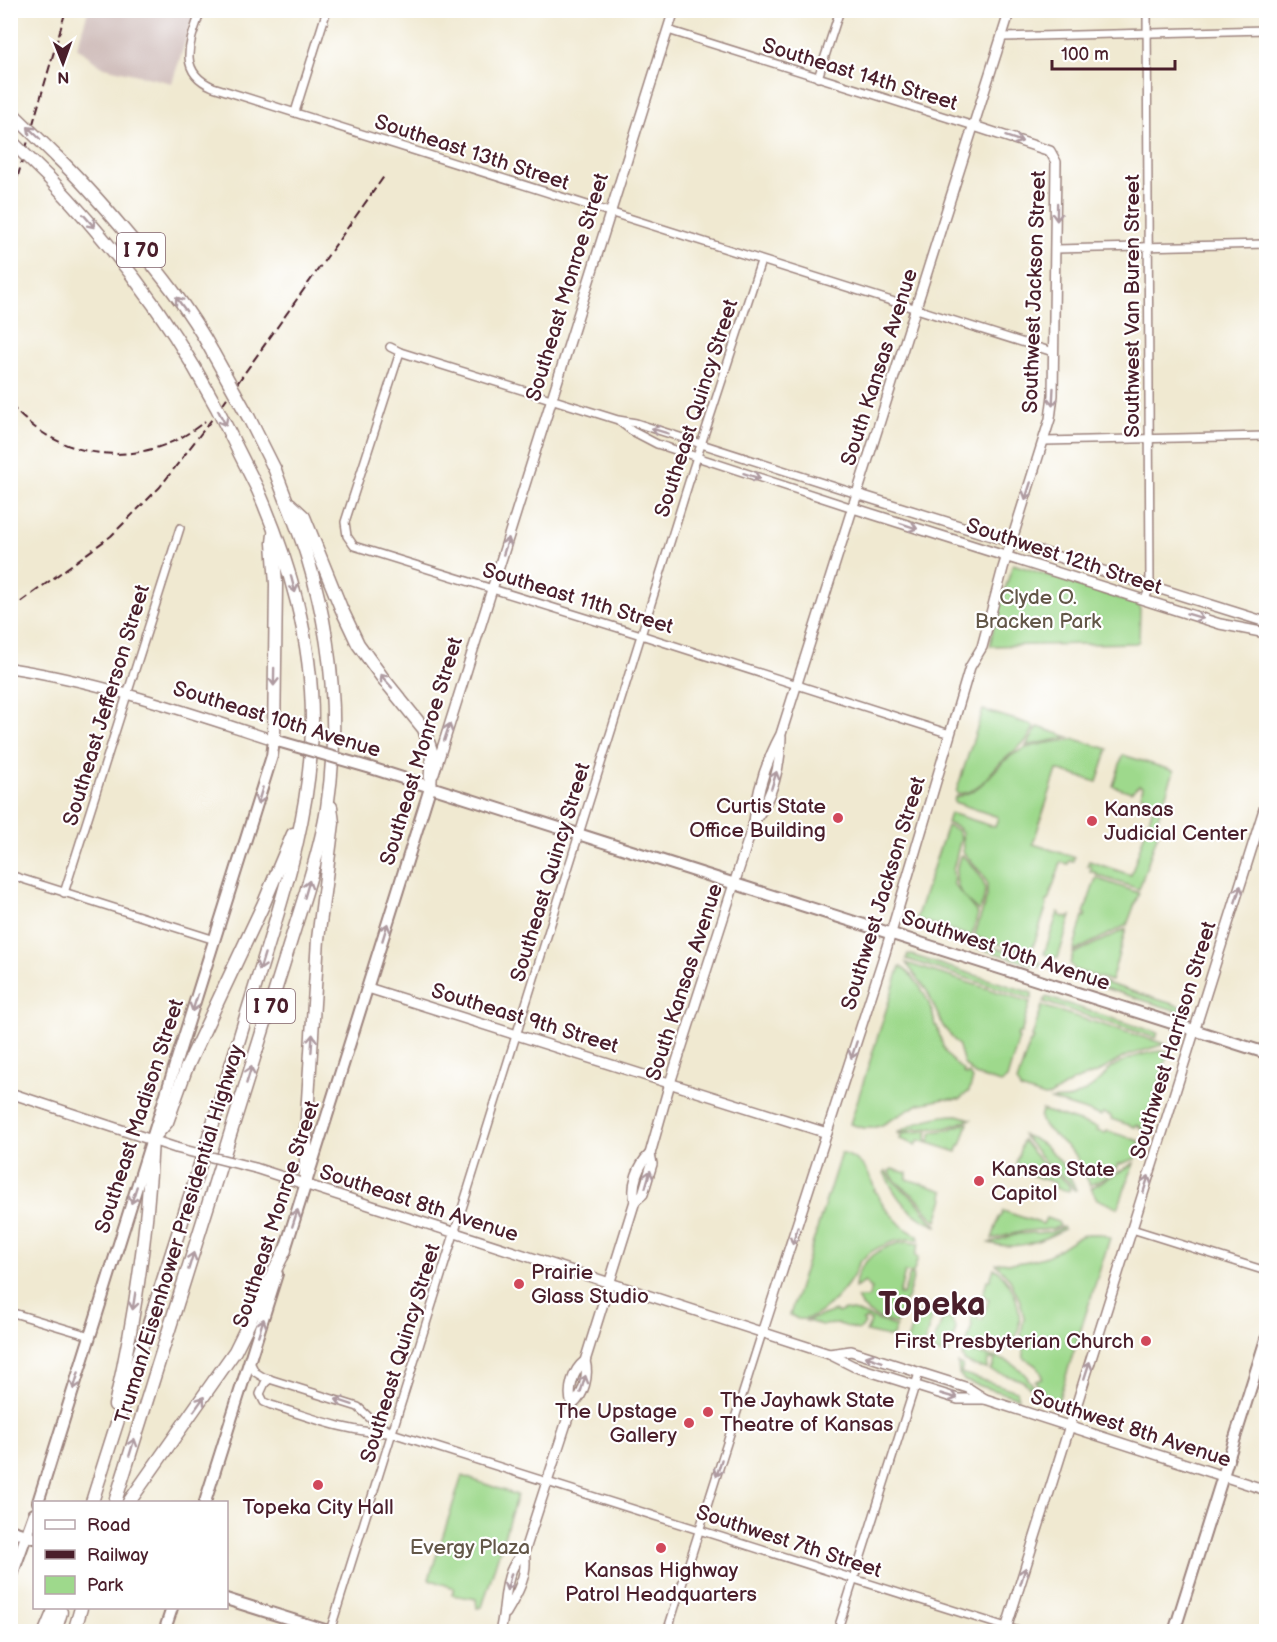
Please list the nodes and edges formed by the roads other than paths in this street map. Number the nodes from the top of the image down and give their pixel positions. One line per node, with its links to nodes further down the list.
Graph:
1 (201, 10): 13 (street, Southeast 13th Street)
2 (327, 10): 13 (street)
3 (674, 10): 7 (main road, Southeast Monroe Street)
4 (840, 10): 11 (street)
5 (1010, 10): 10 (main road, South Kansas Avenue)
6 (1147, 10): 9 (street, Southwest Van Buren Street)
7 (668, 30): 11 (street, Southeast 14th Street); 16 (main road, Southeast Monroe Street)
8 (1266, 30): 9 (street)
9 (1147, 33): 10 (street); 18 (street, Southwest Van Buren Street)
10 (1002, 37): 14 (main road, South Kansas Avenue)
11 (818, 78): 14 (street, Southeast 14th Street)
12 (10, 111): 33 (highway, Truman/Eisenhower Presidential Highway / I 70, one-way to 12, bridge)
13 (295, 112): 16 (street, Southeast 13th Street)
14 (974, 126): 19 (main road, Southwest Jackson Street, one-way to 19); 21 (main road, South Kansas Avenue)
15 (10, 140): 36 (highway, Truman/Eisenhower Presidential Highway / I 70, one-way to 36, bridge)
16 (610, 214): 20 (street, Southeast 13th Street); 25 (main road, Southeast Monroe Street)
17 (1266, 244): 18 (street)
18 (1148, 247): 19 (street); 28 (street, Southwest Van Buren Street)
19 (1056, 249): 24 (main road, Southwest Jackson Street)
20 (761, 261): 21 (street, Southeast 13th Street); 30 (street, Southeast Quincy Street)
21 (916, 310): 24 (street, Southeast 13th Street); 32 (main road, South Kansas Avenue)
22 (390, 347): 23 (street)
23 (400, 352): 25 (street); 40 (street, Southeast 11th Street)
24 (1053, 352): 29 (main road, Southwest Jackson Street, one-way to 29)
25 (552, 400): 26 (street); 40 (main road, Southeast Monroe Street, one-way to 25)
26 (618, 420): 30 (street, one-way to 26); 31 (street)
27 (1266, 436): 28 (street)
28 (1149, 438): 29 (street); 39 (street, Southwest Van Buren Street)
29 (1045, 441): 37 (main road, Southwest Jackson Street, one-way to 37)
30 (702, 444): 31 (street, Southeast Quincy Street); 32 (street)
31 (696, 458): 34 (street, one-way to 34); 44 (street, Southeast Quincy Street)
32 (858, 494): 34 (main road, South Kansas Avenue); 37 (main road, Southwest 12th Street)
33 (287, 501): 51 (highway, Truman/Eisenhower Presidential Highway / I 70); 52 (highway, one-way to 33)
34 (853, 508): 38 (main road, Southwest 12th Street, one-way to 38); 46 (main road, South Kansas Avenue)
35 (180, 528): 47 (street, Southeast Jefferson Street)
36 (275, 529): 49 (highway, one-way to 49); 50 (highway, Truman/Eisenhower Presidential Highway / I 70, one-way to 50)
37 (1011, 542): 38 (main road, Southwest Jackson Street); 39 (main road, Southwest 12th Street)
38 (1007, 557): 41 (main road, Southwest 12th Street); 48 (main road, Southwest Jackson Street)
39 (1150, 586): 41 (street, Southwest Van Buren Street); 42 (main road, Southwest 12th Street)
40 (492, 589): 44 (street, Southeast 11th Street); 52 (main road, Southeast Monroe Street, one-way to 40)
41 (1145, 600): 43 (main road, Southwest 12th Street, one-way to 43)
42 (1266, 622)
43 (1266, 633)
44 (641, 635): 46 (street, Southeast 11th Street); 54 (street, Southeast Quincy Street)
45 (10, 668): 47 (main road, Southeast 10th Avenue)
46 (797, 685): 48 (street, Southeast 11th Street); 56 (main road, South Kansas Avenue)
47 (126, 693): 49 (main road, Southeast 10th Avenue); 57 (street, Southeast Jefferson Street)
48 (950, 734): 58 (main road, Southwest Jackson Street)
49 (278, 741): 52 (main road, Southeast 10th Avenue, bridge); 59 (main road, Southeast Madison Street, one-way to 59)
50 (308, 783): 67 (highway); 86 (highway, Truman/Eisenhower Presidential Highway / I 70, one-way to 86)
51 (330, 786): 68 (highway, one-way to 51); 92 (highway, Truman/Eisenhower Presidential Highway / I 70, one-way to 51)
52 (430, 788): 54 (main road, Southeast 10th Avenue); 60 (main road, Southeast Monroe Street, one-way to 52)
53 (1266, 803): 61 (main road, Southwest Harrison Street, one-way to 53)
54 (578, 835): 56 (main road, Southeast 10th Avenue); 62 (street, Southeast Quincy Street)
55 (10, 875): 57 (street)
56 (734, 885): 58 (main road, Southwest 10th Avenue); 64 (main road, South Kansas Avenue)
57 (64, 893): 59 (street)
58 (890, 934): 61 (main road, Southwest 10th Avenue); 66 (main road, Southwest Jackson Street, one-way to 66)
59 (215, 940): 67 (main road, Southeast Madison Street, one-way to 67)
60 (368, 988): 62 (main road, Southeast 9th Street); 68 (main road, Southeast Monroe Street)
61 (1194, 1030): 63 (main road, Southwest 10th Avenue); 69 (main road, Southwest Harrison Street, one-way to 61)
62 (517, 1034): 64 (main road, Southeast 9th Street); 70 (street, Southeast Quincy Street)
63 (1266, 1053)
64 (670, 1083): 66 (main road, Southeast 9th Street); 73 (main road, South Kansas Avenue)
65 (10, 1094): 67 (main road, Southeast 8th Avenue)
66 (827, 1133): 75 (main road, Southwest Jackson Street, one-way to 75)
67 (152, 1139): 68 (main road, Southeast 8th Avenue, bridge); 76 (main road, Southeast Madison Street, one-way to 76); 86 (highway, one-way to 86)
68 (306, 1185): 70 (main road, Southeast 8th Avenue); 71 (main road, Southeast Monroe Street, one-way to 68)
69 (1132, 1229): 72 (street); 84 (main road, Southwest Harrison Street, one-way to 69)
70 (455, 1234): 73 (main road, Southeast 8th Avenue); 85 (street, Southeast Quincy Street)
71 (285, 1250): 79 (main road, Southeast Monroe Street, one-way to 71); 93 (highway, one-way to 71)
72 (1266, 1271)
73 (609, 1283): 75 (main road, Southwest 8th Avenue); 88 (main road, South Kansas Avenue)
74 (10, 1312): 76 (street)
75 (762, 1333): 78 (main road, Southwest 8th Avenue); 97 (street, Southwest Jackson Street, one-way to 97)
76 (90, 1336): 90 (main road, Southeast Madison Street, one-way to 90)
77 (1266, 1339): 87 (main road)
78 (829, 1354): 80 (main road, Southwest 8th Avenue, one-way to 78); 82 (main road, Southwest 8th Avenue)
79 (250, 1362): 81 (street); 94 (main road, Southeast Monroe Street)
80 (919, 1373): 82 (street); 83 (main road, Southwest 8th Avenue)
81 (270, 1379): 85 (street, one-way to 81); 85 (street)
82 (915, 1386): 83 (main road, Southwest 8th Avenue, one-way to 83); 99 (street)
83 (985, 1399): 84 (main road, Southwest 8th Avenue)
84 (1070, 1426): 87 (main road, Southwest 8th Avenue); 106 (main road, Southwest Harrison Street, one-way to 84)
85 (392, 1432): 88 (street, Southwest 7th Street); 107 (street, Southeast Quincy Street)
86 (106, 1458): 91 (highway, Truman/Eisenhower Presidential Highway / I 70)
87 (1223, 1477): 89 (main road, Southwest 8th Avenue); 116 (main road)
88 (547, 1481): 97 (street, Southwest 7th Street); 112 (main road, South Kansas Avenue)
89 (1266, 1490)
90 (39, 1501)
91 (93, 1501)
92 (116, 1501)
93 (130, 1501)
94 (206, 1501)
95 (33, 1520): 98 (main road)
96 (10, 1530): 98 (main road)
97 (700, 1530): 99 (street, Southwest 7th Street); 113 (street, Southwest Jackson Street)
98 (30, 1537): 100 (main road)
99 (853, 1578): 106 (street, Southwest 7th Street); 114 (street)
100 (10, 1581)
101 (228, 1600): 107 (main road)
102 (55, 1609): 108 (highway)
103 (62, 1609): 109 (highway)
104 (81, 1609): 110 (highway)
105 (172, 1609): 111 (main road)
106 (1006, 1629): 115 (street, Southwest 7th Street)
107 (331, 1631)
108 (45, 1632)
109 (55, 1632)
110 (74, 1632)
111 (164, 1632)
112 (500, 1632)
113 (667, 1632)
114 (837, 1632)
115 (1022, 1632)
116 (1174, 1632)

